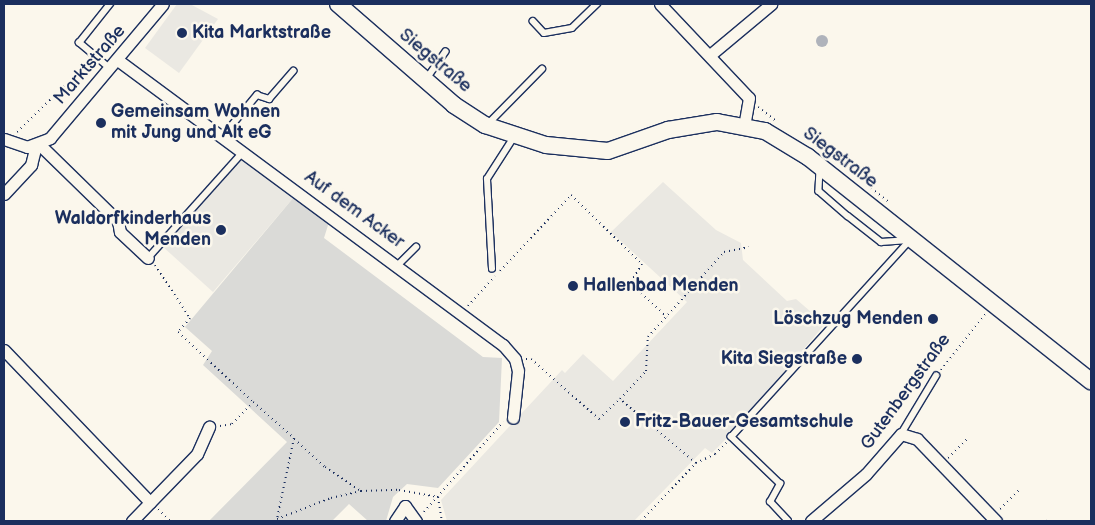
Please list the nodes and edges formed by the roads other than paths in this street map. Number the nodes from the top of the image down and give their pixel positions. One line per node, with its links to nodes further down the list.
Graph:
1 (110, 4): 10 (lane)
2 (163, 4): 10 (street, Marktstraße)
3 (338, 4): 13 (main road, Siegstraße)
4 (597, 4): 7 (lane)
5 (660, 4): 9 (street)
6 (771, 4): 9 (street)
7 (533, 21)
8 (445, 52): 13 (lane)
9 (710, 55): 15 (street)
10 (115, 65): 17 (street, Auf dem Acker); 19 (street, Marktstraße)
11 (542, 68): 14 (lane)
12 (292, 71): 17 (lane)
13 (425, 80): 14 (main road, Siegstraße)
14 (487, 125): 16 (main road, Siegstraße)
15 (744, 125): 16 (main road, Siegstraße); 22 (main road, Siegstraße)
16 (515, 135): 26 (lane)
17 (222, 137): 20 (street, Auf dem Acker)
18 (6, 140): 19 (street)
19 (38, 145): 21 (street); 24 (street)
20 (243, 152): 24 (lane); 25 (street, Auf dem Acker)
21 (4, 194)
22 (911, 239): 29 (main road, Siegstraße); 38 (lane)
23 (416, 247): 25 (lane)
24 (148, 258)
25 (399, 264): 30 (street, Auf dem Acker)
26 (492, 270)
27 (4, 350): 33 (street)
28 (936, 376): 32 (lane, Gutenbergstraße)
29 (1091, 381)
30 (513, 412)
31 (209, 427): 33 (street)
32 (901, 434): 34 (street); 39 (street, Gutenbergstraße)
33 (150, 502): 36 (street)
34 (994, 519)
35 (416, 520): 37 (street)
36 (132, 521)
37 (395, 521)
38 (788, 521)
39 (811, 521)

